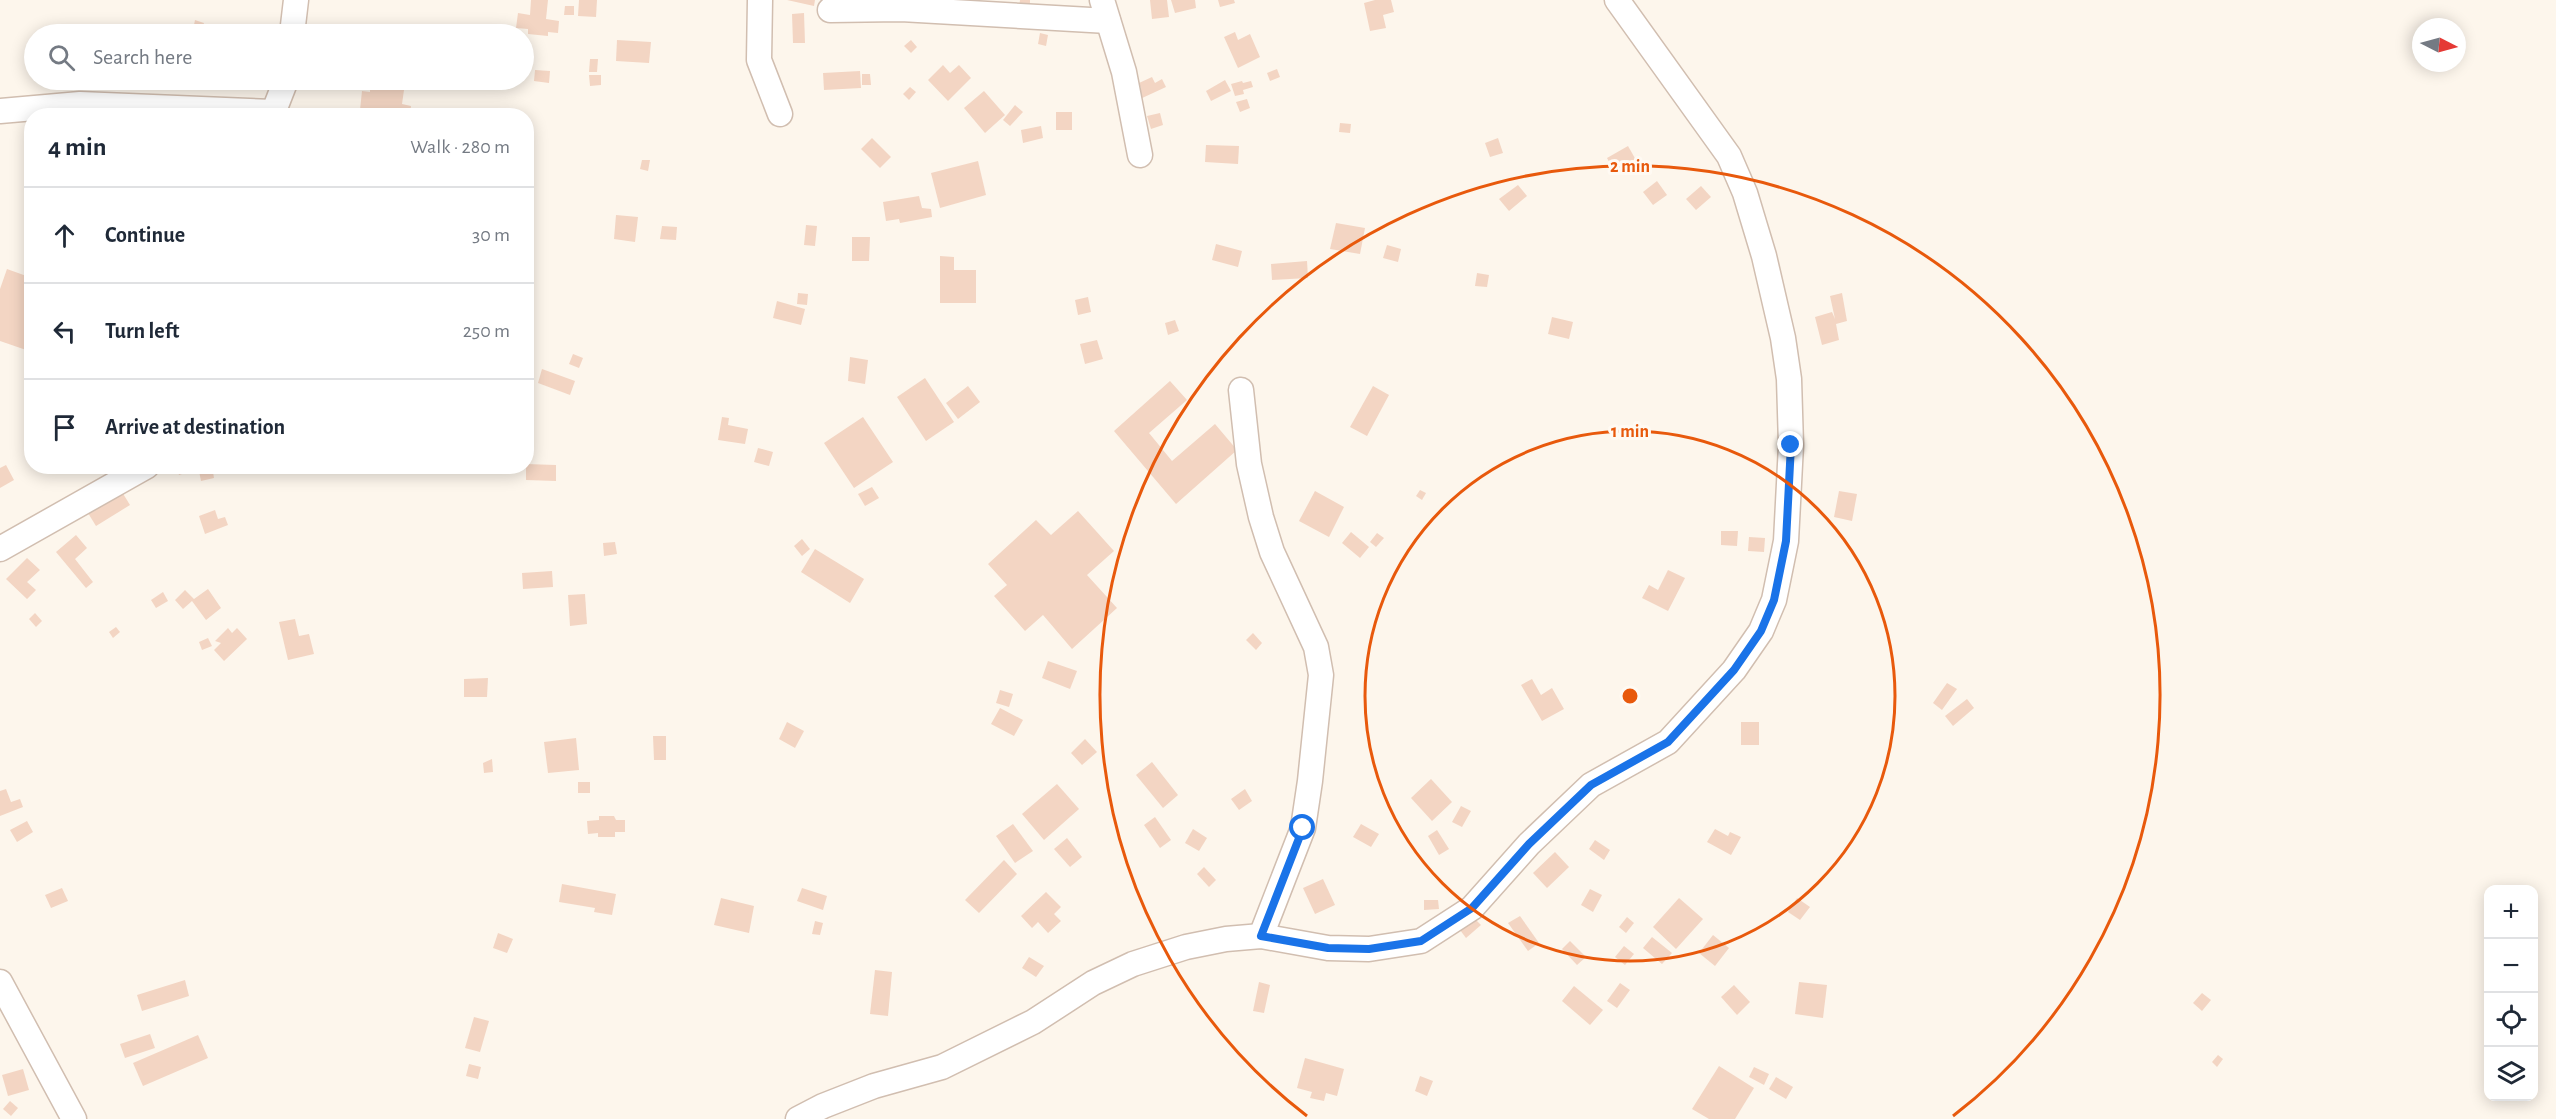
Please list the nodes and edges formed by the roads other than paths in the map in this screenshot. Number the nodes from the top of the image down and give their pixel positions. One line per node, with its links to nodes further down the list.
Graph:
1 (296, 0): 6 (street)
2 (760, 0): 13 (street)
3 (1617, 0): 18 (street)
4 (830, 10): 5 (street)
5 (1105, 10): 14 (street)
6 (293, 24)
7 (282, 90): 10 (street)
8 (34, 108): 9 (street)
9 (157, 108)
10 (274, 108)
11 (24, 109): 12 (street)
12 (0, 111)
13 (780, 114)
14 (1140, 155)
15 (1240, 390): 18 (street)
16 (133, 474): 17 (street)
17 (0, 549)
18 (1261, 936): 21 (street)
19 (0, 982): 20 (street)
20 (74, 1119)
21 (798, 1119)

